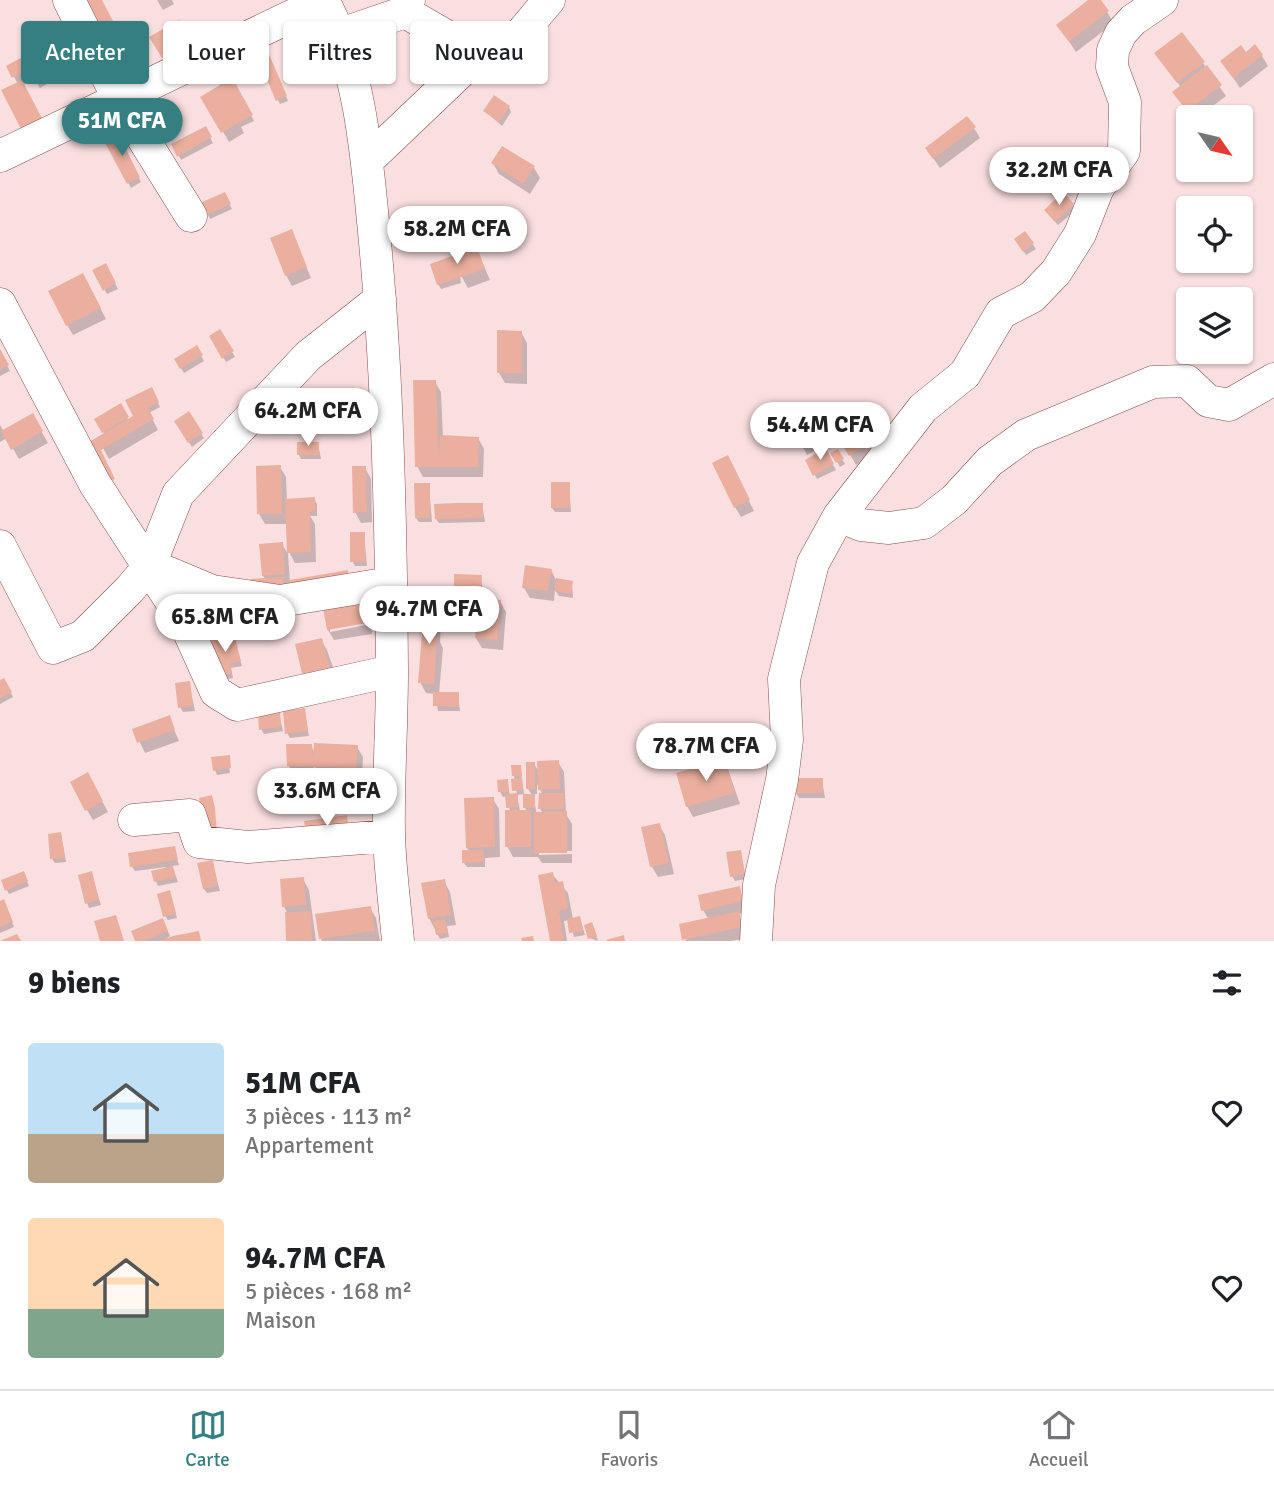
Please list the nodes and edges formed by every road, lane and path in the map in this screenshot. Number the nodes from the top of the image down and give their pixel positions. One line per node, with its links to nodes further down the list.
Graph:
1 (69, 0): 12 (street)
2 (323, 0): 6 (street); 12 (street)
3 (549, 0): 9 (street)
4 (1161, 0): 19 (street)
5 (407, 6): 7 (street); 8 (street)
6 (334, 21)
7 (372, 21)
8 (427, 21)
9 (531, 21)
10 (351, 84): 14 (street)
11 (448, 84): 14 (street)
12 (118, 98): 13 (street); 15 (street)
13 (0, 156)
14 (367, 162): 16 (street)
15 (191, 216)
16 (380, 299): 21 (street); 22 (street)
17 (0, 304): 21 (street)
18 (1274, 379): 19 (street)
19 (839, 516): 27 (street)
20 (0, 545): 21 (street)
21 (150, 565): 22 (street); 23 (street)
22 (390, 583): 23 (street)
23 (392, 671): 25 (street)
24 (134, 820): 25 (street)
25 (389, 836): 26 (street)
26 (398, 941)
27 (755, 941)

